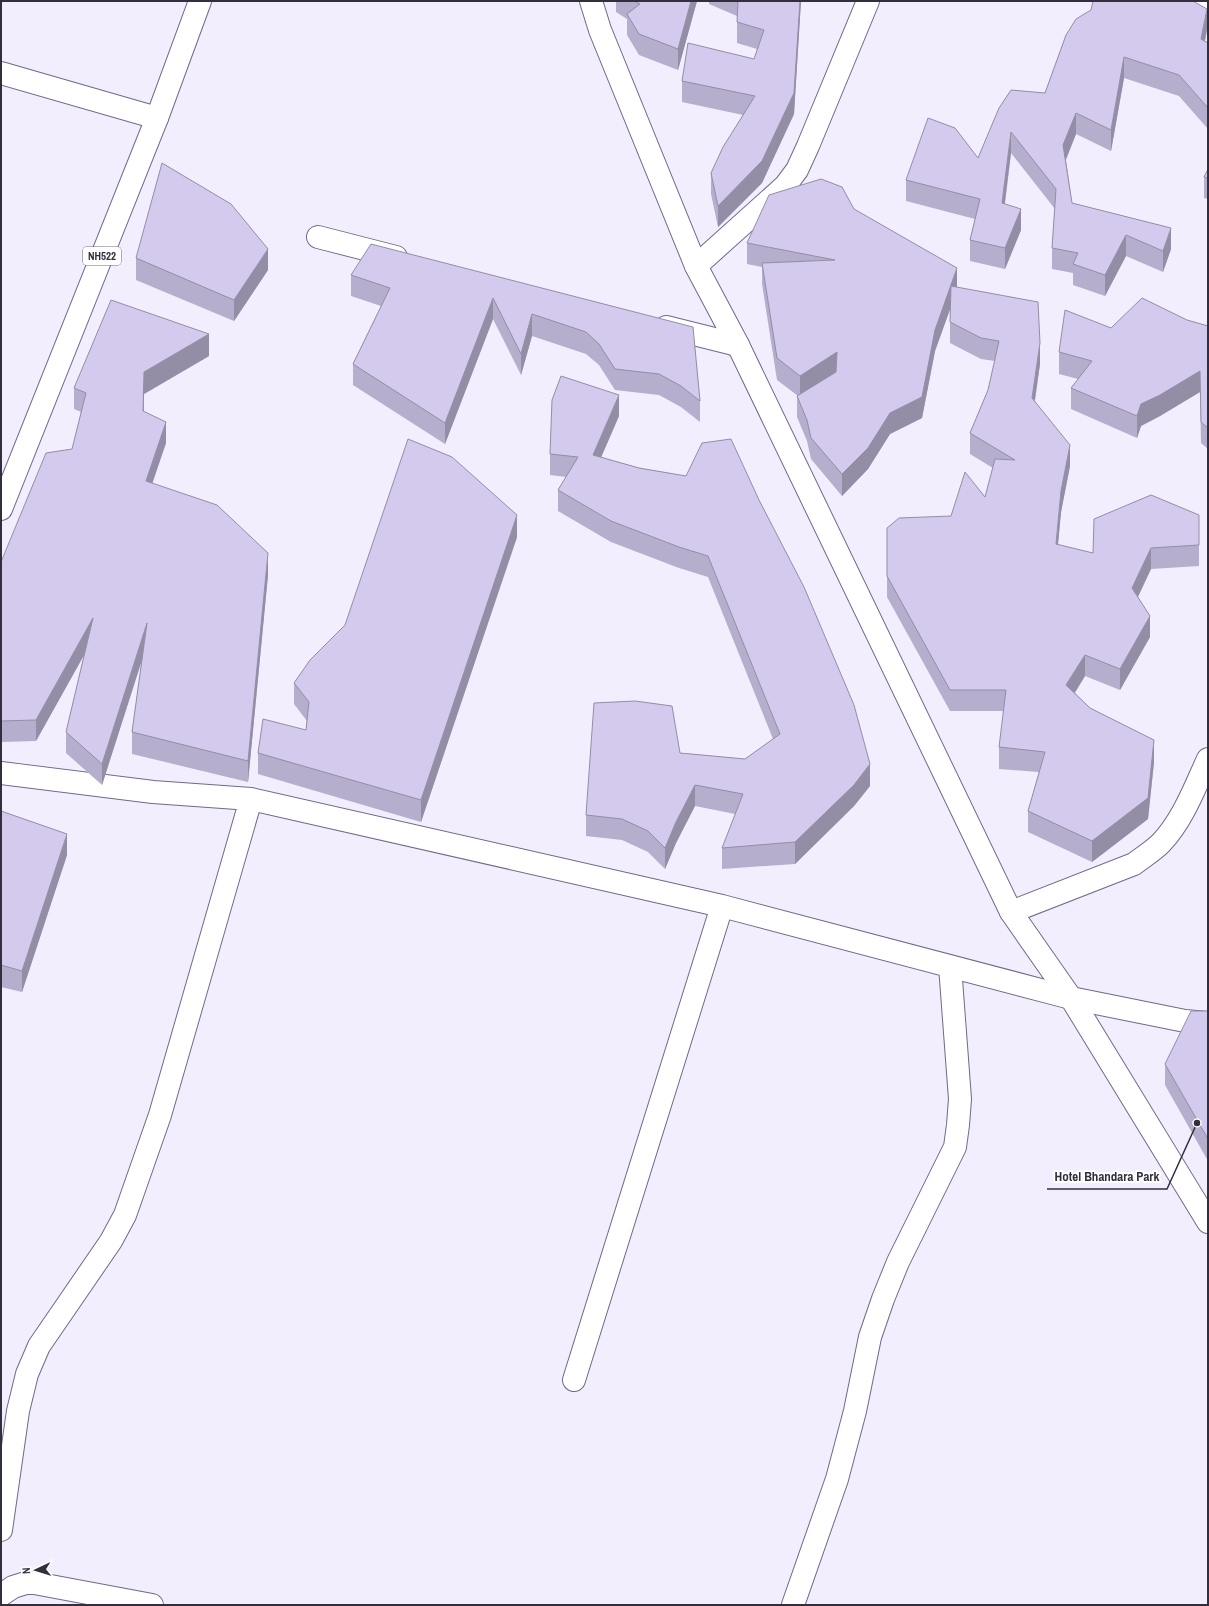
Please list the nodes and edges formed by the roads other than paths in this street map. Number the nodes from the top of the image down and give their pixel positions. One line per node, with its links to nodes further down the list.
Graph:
1 (200, 1): 7 (main road, NH522)
2 (591, 1): 10 (main road)
3 (868, 1): 10 (main road)
4 (1198, 1): 5 (main road)
5 (1208, 4)
6 (1, 73): 7 (main road)
7 (157, 118): 13 (main road, NH522)
8 (318, 237): 9 (main road)
9 (417, 263)
10 (696, 266): 12 (main road)
11 (646, 322): 12 (main road)
12 (738, 345): 18 (main road)
13 (1, 509)
14 (1208, 759): 18 (main road)
15 (1, 773): 16 (main road)
16 (251, 799): 17 (main road); 24 (main road)
17 (722, 906): 19 (main road); 23 (main road)
18 (1011, 912): 20 (main road)
19 (950, 966): 20 (main road); 27 (main road)
20 (1071, 998): 21 (main road); 22 (main road)
21 (1208, 1023)
22 (1208, 1222)
23 (574, 1380)
24 (1, 1530)
25 (1, 1595): 26 (main road)
26 (152, 1605)
27 (793, 1605)

